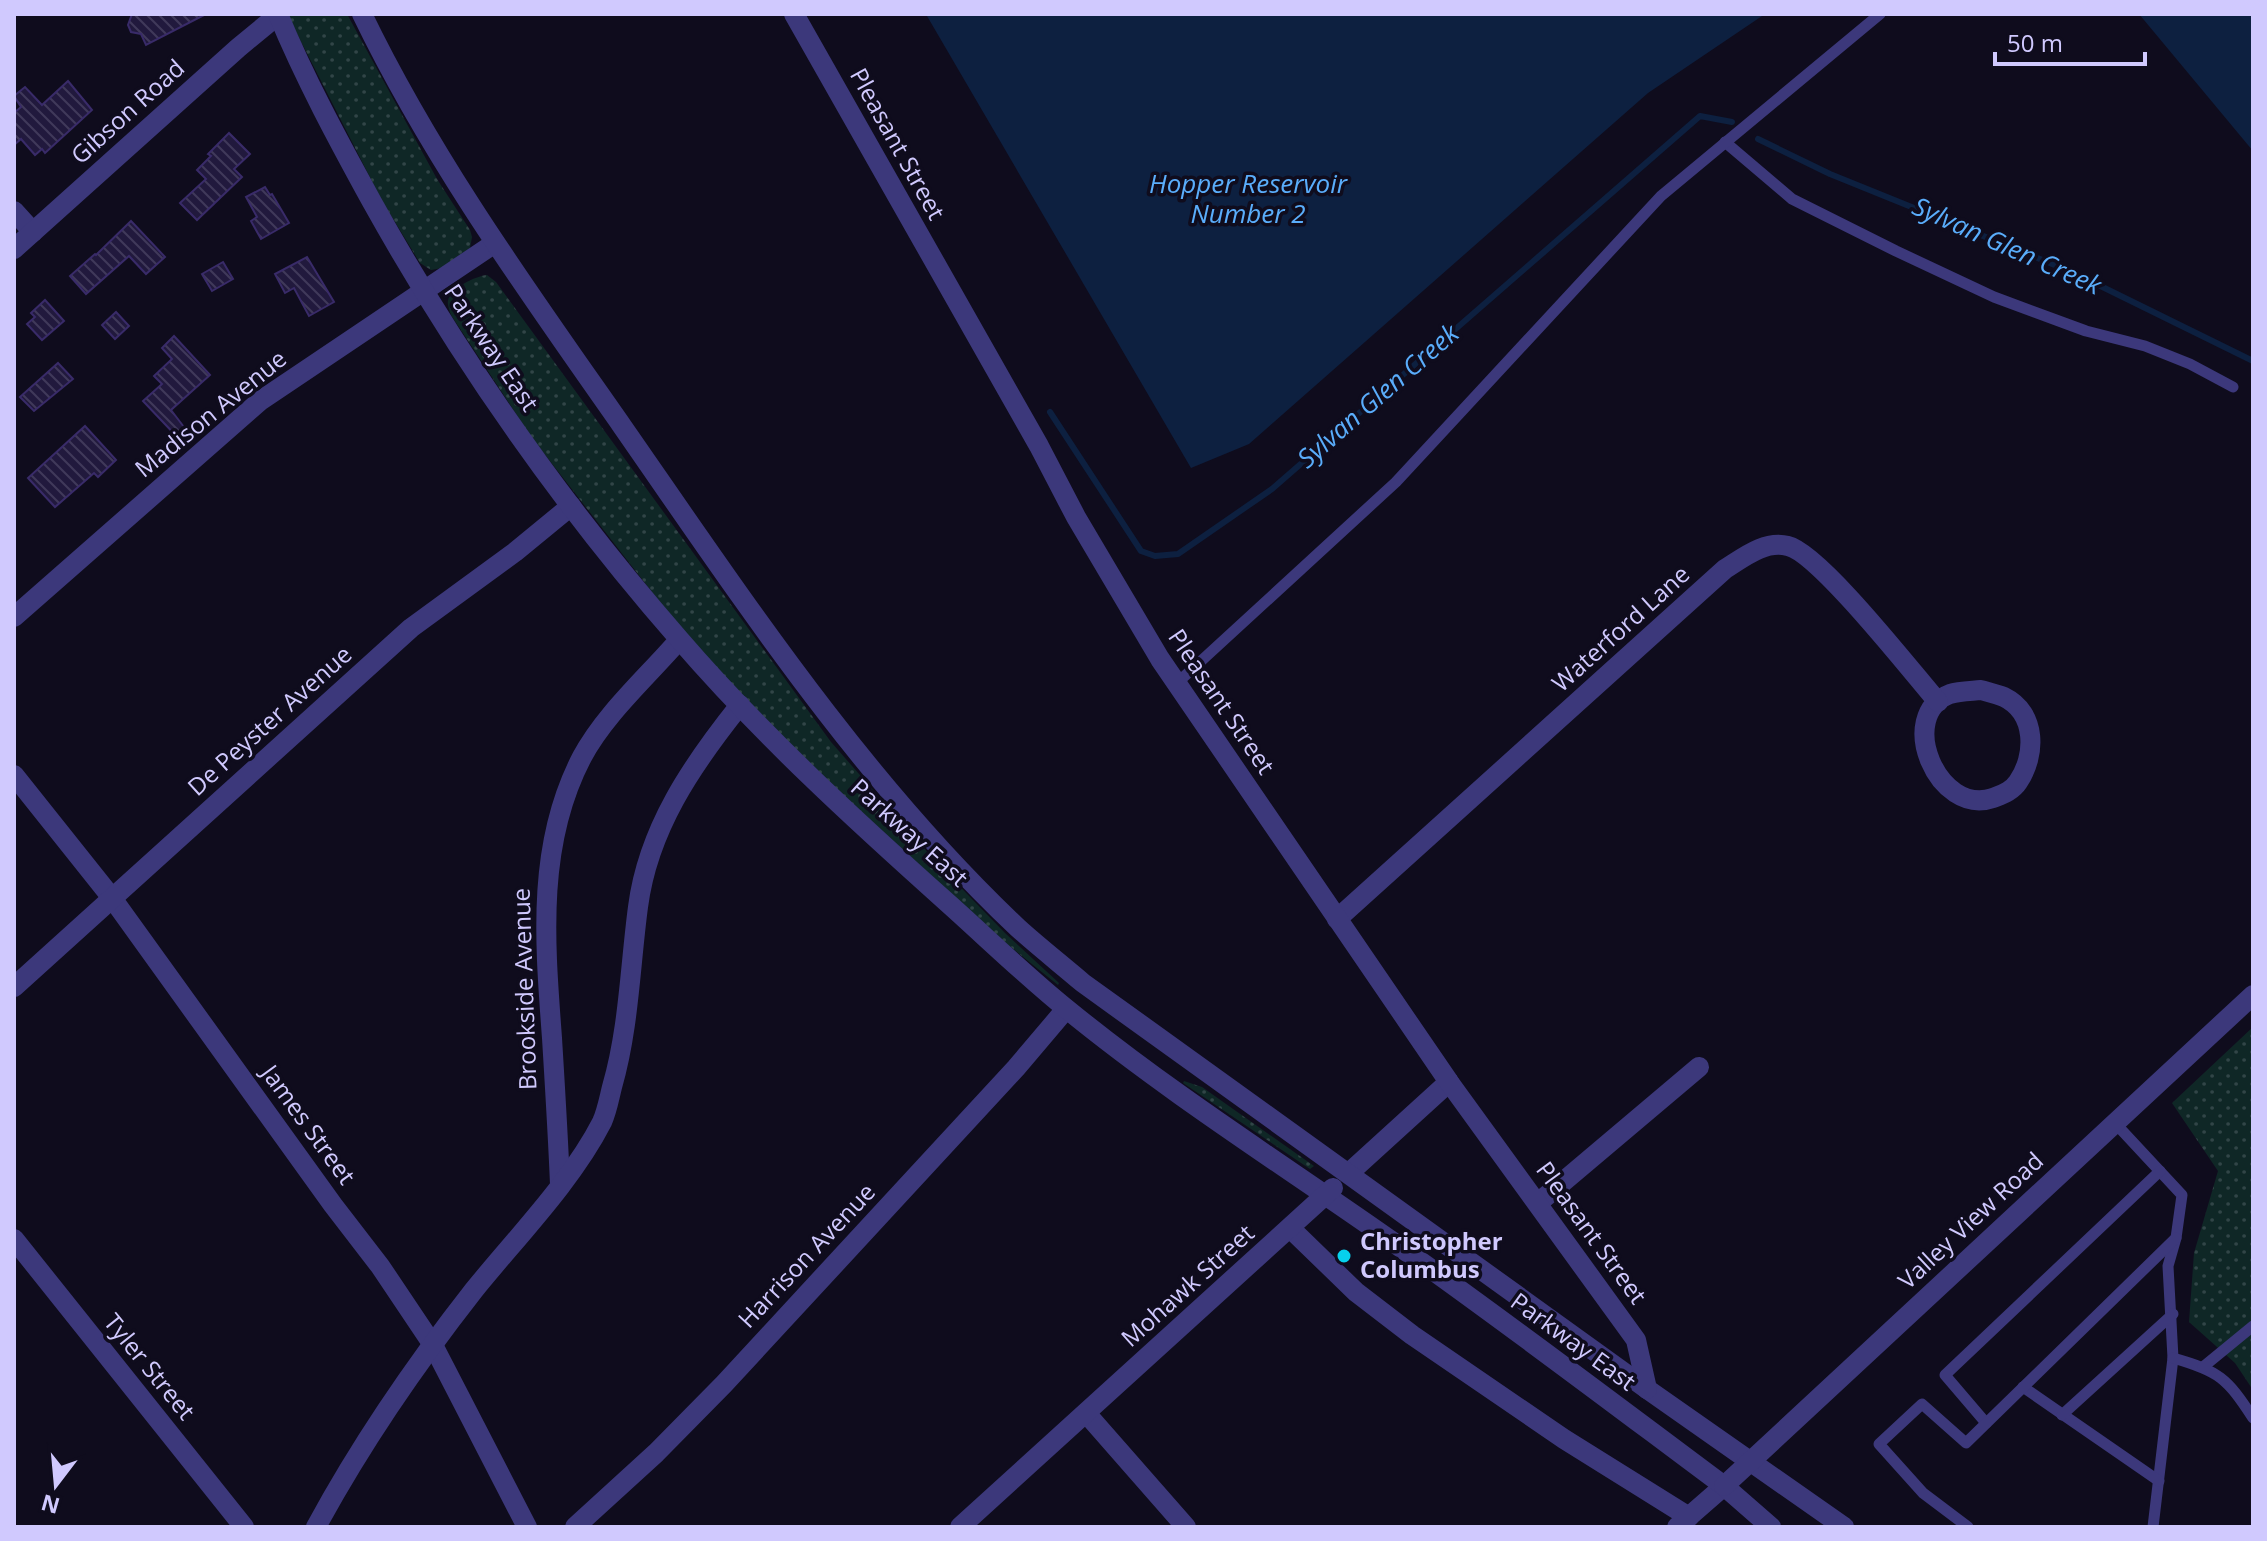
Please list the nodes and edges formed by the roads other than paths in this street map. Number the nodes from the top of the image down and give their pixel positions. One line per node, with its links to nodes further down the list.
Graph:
1 (362, 14): 8 (street, Parkway East)
2 (794, 14): 15 (street, Pleasant Street)
3 (1880, 14): 5 (lane)
4 (278, 15): 7 (street, Gibson Road); 10 (street, Parkway East)
5 (1725, 142): 11 (lane); 15 (lane)
6 (14, 211): 7 (street)
7 (33, 232): 9 (street, Gibson Road)
8 (495, 243): 10 (street, Madison Avenue); 28 (street, Parkway East)
9 (14, 249)
10 (422, 292): 12 (street, Parkway East); 13 (street, Madison Avenue)
11 (2233, 387)
12 (571, 506): 14 (street, Parkway East); 19 (street, De Peyster Avenue)
13 (14, 617)
14 (679, 640): 17 (street, Parkway East); 29 (street, Brookside Avenue)
15 (1176, 684): 20 (street, Pleasant Street)
16 (1938, 702): 16 (street); 20 (street, Waterford Lane)
17 (740, 705): 23 (street, Parkway East); 29 (street)
18 (14, 775): 19 (street, James Street)
19 (112, 898): 21 (street, De Peyster Avenue); 37 (street, James Street)
20 (1337, 919): 25 (street, Pleasant Street)
21 (14, 987)
22 (2253, 995): 26 (street, Valley View Road)
23 (1066, 1009): 30 (street, Parkway East); 53 (street, Harrison Avenue)
24 (1699, 1067): 31 (street)
25 (1449, 1082): 28 (street, Mohawk Street); 31 (street, Pleasant Street)
26 (2115, 1123): 27 (lane); 46 (street, Valley View Road)
27 (2160, 1171): 33 (lane); 45 (lane)
28 (1349, 1173): 30 (street, Mohawk Street); 41 (street, Parkway East)
29 (560, 1184): 37 (street)
30 (1326, 1195): 32 (street, Mohawk Street); 48 (street, Parkway East)
31 (1538, 1203): 41 (street, Pleasant Street)
32 (1290, 1228): 42 (street, Mohawk Street); 49 (street)
33 (2176, 1238): 35 (lane); 40 (lane)
34 (14, 1239): 50 (street, Tyler Street)
35 (2173, 1314): 38 (lane); 43 (lane)
36 (2253, 1326): 39 (lane)
37 (433, 1345): 51 (street); 52 (street, James Street)
38 (2173, 1358): 39 (lane); 47 (lane)
39 (2203, 1367): 44 (lane)
40 (2023, 1387): 43 (lane); 45 (lane)
41 (1647, 1389): 46 (street, Parkway East)
42 (1086, 1413): 54 (street, Mohawk Street); 55 (street)
43 (2062, 1415): 47 (lane)
44 (2253, 1418)
45 (1986, 1423): 58 (lane)
46 (1751, 1460): 48 (street, Valley View Road); 57 (street, Parkway East)
47 (2159, 1481): 59 (lane)
48 (1724, 1486): 49 (street, Valley View Road); 56 (street)
49 (1683, 1522)
50 (244, 1527)
51 (316, 1527)
52 (527, 1527)
53 (575, 1527)
54 (960, 1527)
55 (1186, 1527)
56 (1771, 1527)
57 (1844, 1527)
58 (1968, 1527)
59 (2153, 1527)

